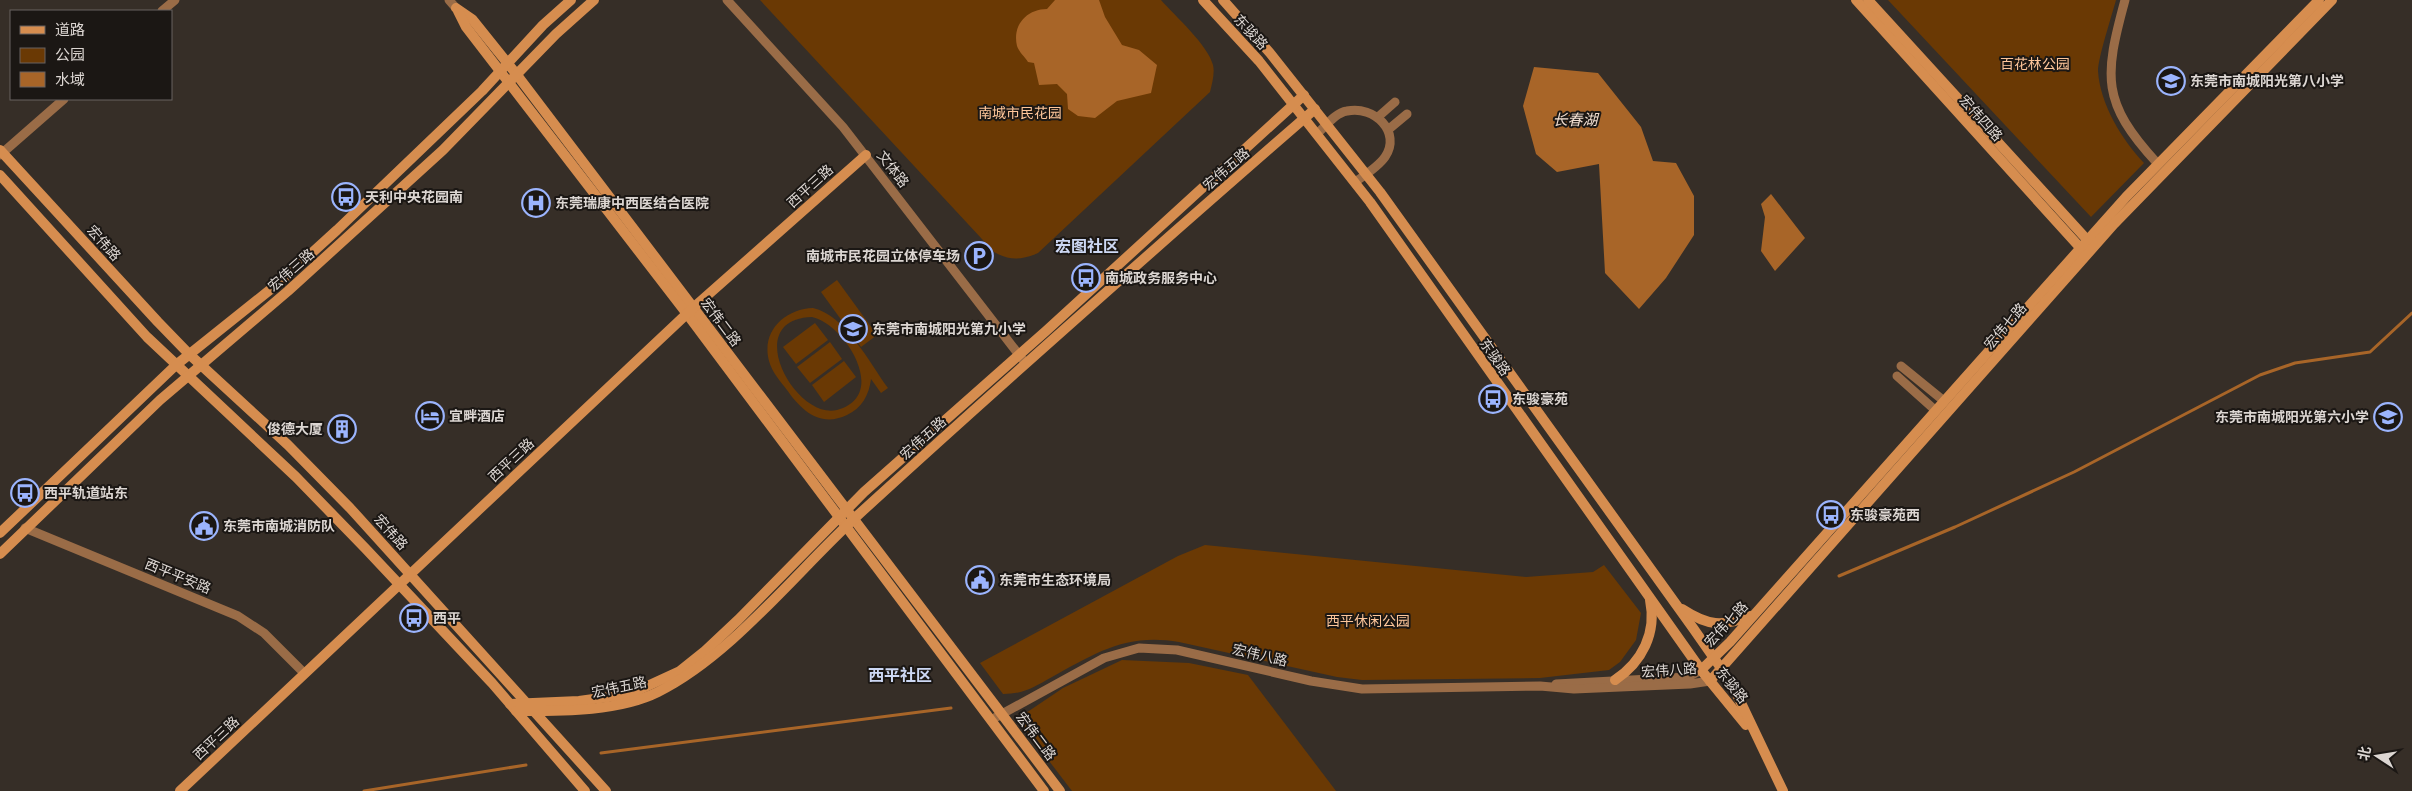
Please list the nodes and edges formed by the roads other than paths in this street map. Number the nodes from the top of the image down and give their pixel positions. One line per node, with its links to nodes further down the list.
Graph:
1 (175, 0): 13 (street)
2 (571, 0): 14 (street, 宏伟三路)
3 (594, 0): 15 (street, 宏伟三路)
4 (727, 0): 28 (street, 文体路)
5 (1203, 0): 19 (street, 东骏路)
6 (1223, 0): 16 (street, 东骏路)
7 (1856, 0): 34 (street, 宏伟四路)
8 (1868, 0): 33 (street, 宏伟四路)
9 (2125, 0): 29 (street)
10 (2319, 0): 29 (street, 宏伟七路)
11 (2332, 0): 33 (street, 宏伟七路)
12 (453, 4): 14 (street, 宏伟二路)
13 (163, 10)
14 (504, 68): 15 (street, 宏伟二路); 36 (street, 宏伟三路)
15 (513, 79): 35 (street, 宏伟二路); 38 (street, 宏伟三路)
16 (1304, 95): 19 (street); 20 (street, 东骏路)
17 (63, 100): 27 (street)
18 (1396, 102): 22 (street)
19 (1294, 105): 23 (street, 东骏路); 37 (street, 宏伟五路)
20 (1315, 109): 23 (street, 宏伟五路); 24 (street, 东骏路)
21 (1407, 114): 25 (street)
22 (1378, 117): 24 (street); 25 (street)
23 (1304, 118): 26 (street, 东骏路); 39 (street, 宏伟五路)
24 (1327, 124): 26 (street); 30 (street, 东骏路)
25 (1389, 129): 30 (street)
26 (1317, 134): 32 (street, 东骏路)
27 (1, 153): 36 (street, 宏伟路)
28 (866, 155): 35 (street, 西平三路); 37 (street, 文体路)
29 (2157, 163): 33 (street, 宏伟七路)
30 (1366, 174): 32 (street); 56 (street, 东骏路)
31 (0, 175): 40 (street)
32 (1355, 182): 55 (street, 东骏路)
33 (2091, 244): 34 (street, 宏伟七路)
34 (2084, 252): 44 (street, 宏伟七路); 59 (street, 宏伟七路)
35 (690, 311): 46 (street, 宏伟二路); 47 (street, 宏伟二路); 53 (street, 西平三路)
36 (189, 354): 38 (street, 宏伟路); 40 (street, 宏伟三路)
37 (1019, 355): 39 (street, 文体路); 46 (street, 宏伟五路)
38 (200, 364): 42 (street, 宏伟三路); 53 (street, 宏伟路)
39 (1026, 364): 48 (street, 宏伟五路)
40 (176, 365): 42 (street); 51 (street, 宏伟三路)
41 (1901, 366): 44 (street)
42 (187, 376): 50 (street, 宏伟三路); 54 (street)
43 (1897, 376): 45 (street)
44 (1944, 401): 45 (street, 宏伟七路)
45 (1935, 410): 57 (street, 宏伟七路)
46 (846, 509): 47 (street, 宏伟五路); 48 (street, 宏伟二路)
47 (838, 518): 49 (street, 宏伟二路); 66 (street, 宏伟五路)
48 (854, 519): 49 (street, 宏伟五路); 67 (street, 宏伟二路)
49 (845, 527): 66 (street, 宏伟五路); 68 (street, 宏伟二路)
50 (25, 528): 52 (street, 宏伟三路); 61 (street, 西平平安路)
51 (0, 533)
52 (0, 554)
53 (410, 574): 54 (street, 西平三路); 66 (street, 宏伟路)
54 (398, 584): 61 (street, 西平三路); 65 (street)
55 (1649, 597): 60 (street, 东骏路); 62 (street)
56 (1677, 606): 57 (street); 58 (street, 东骏路)
57 (1753, 615): 58 (street, 宏伟七路)
58 (1714, 658): 59 (street, 东骏路); 60 (street, 宏伟七路)
59 (1721, 668): 63 (street, 宏伟七路); 69 (street, 东骏路)
60 (1702, 670): 62 (street, 宏伟八路); 63 (street, 东骏路)
61 (304, 673): 70 (street, 西平三路)
62 (1614, 680): 64 (street, 宏伟八路)
63 (1710, 681): 64 (street, 宏伟八路); 69 (street, 东骏路)
64 (1540, 686): 67 (street, 宏伟八路)
65 (513, 707): 66 (street, 宏伟五路); 71 (street)
66 (531, 707): 72 (street, 宏伟路)
67 (1002, 714): 68 (street, 宏伟八路); 74 (street, 宏伟二路)
68 (991, 720): 73 (street, 宏伟二路)
69 (1757, 737): 75 (street, 东骏路)
70 (180, 791)
71 (585, 791)
72 (606, 791)
73 (1044, 791)
74 (1060, 791)
75 (1783, 791)

